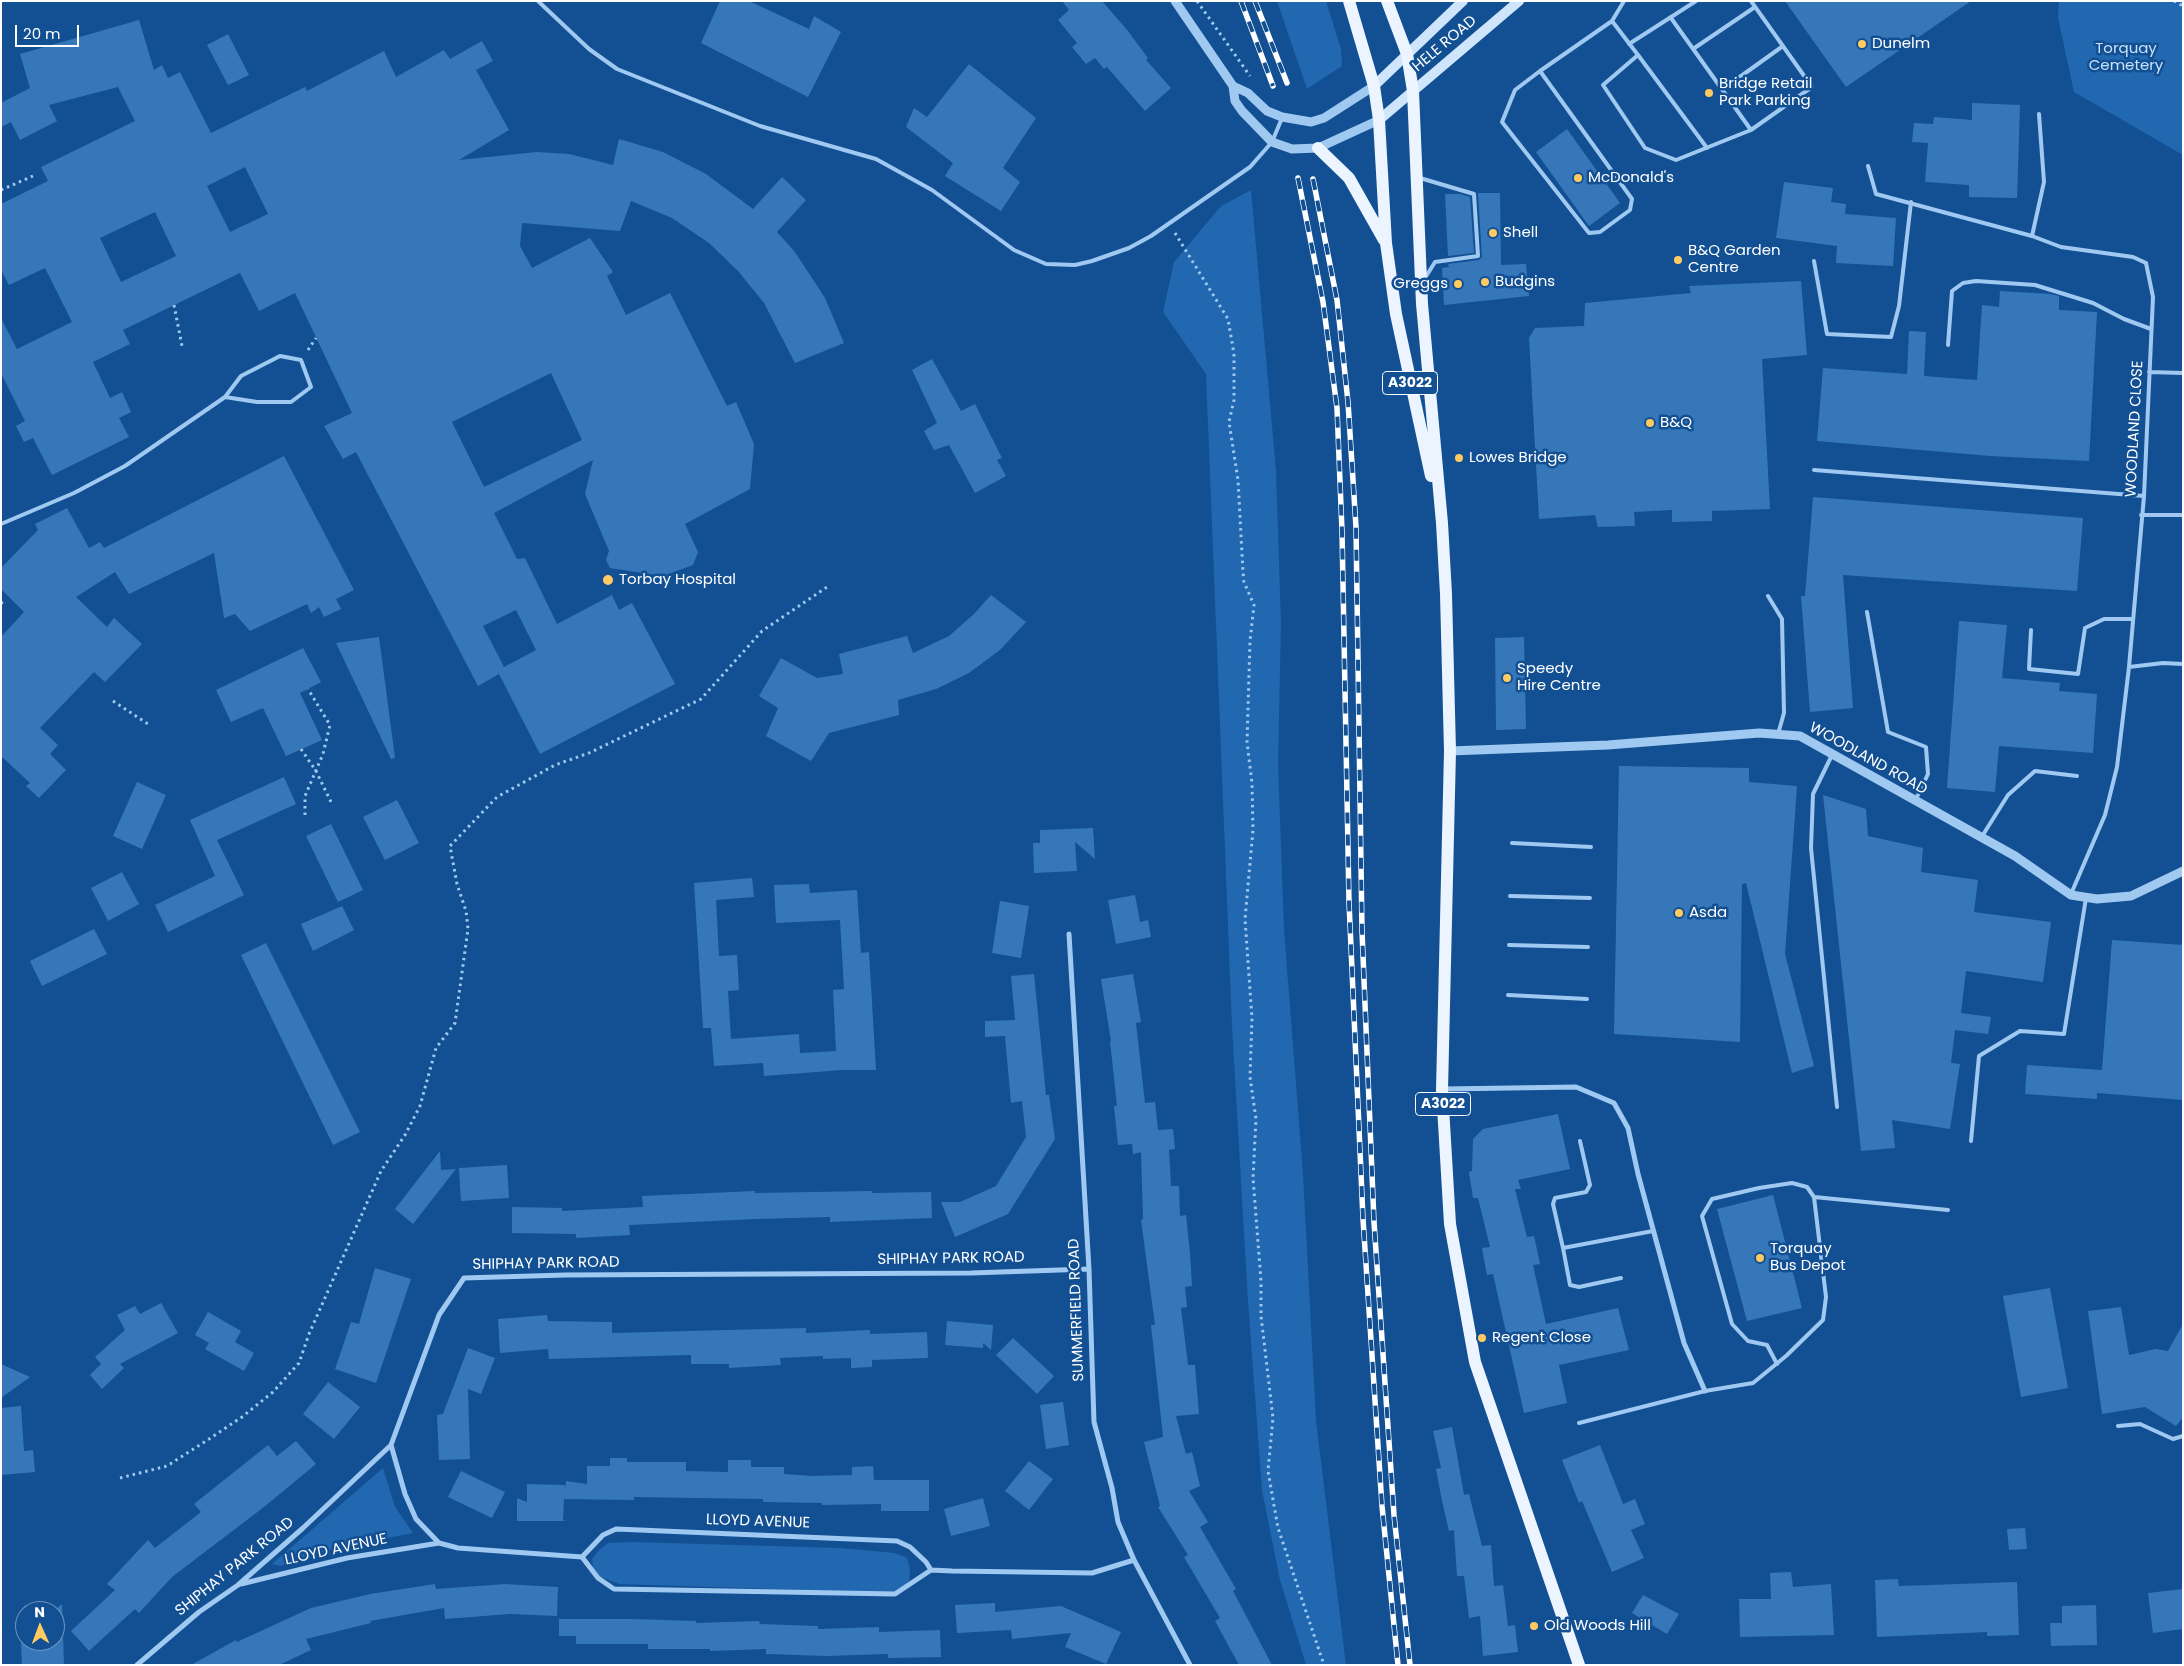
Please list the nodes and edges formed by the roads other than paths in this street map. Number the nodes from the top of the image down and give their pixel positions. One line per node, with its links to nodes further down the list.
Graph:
1 (538, 1): 27 (lane)
2 (1175, 1): 19 (street)
3 (1349, 1): 20 (main road, A3022)
4 (1387, 1): 16 (main road, A3022)
5 (1463, 1): 16 (main road, HELE ROAD)
6 (1519, 1): 22 (main road, HELE ROAD)
7 (1624, 1): 12 (lane)
8 (1696, 1): 11 (lane)
9 (1751, 1): 10 (lane)
10 (1756, 7): 14 (lane); 15 (lane)
11 (1671, 18): 13 (lane); 15 (lane)
12 (1612, 21): 13 (lane); 18 (lane)
13 (1629, 44): 17 (lane)
14 (1783, 46): 21 (lane); 26 (lane)
15 (1693, 49): 21 (lane)
16 (1407, 54): 20 (main road, HELE ROAD); 22 (main road, A3022)
17 (1638, 56): 29 (lane); 29 (lane)
18 (1540, 71): 18 (lane)
19 (1233, 86): 24 (street); 27 (street)
20 (1374, 86): 24 (street); 25 (main road, A3022)
21 (1723, 89): 26 (lane)
22 (1413, 91): 25 (main road, HELE ROAD); 31 (main road, A3022)
23 (2039, 114): 33 (lane)
24 (1282, 117): 27 (lane)
25 (1379, 120): 28 (street); 34 (main road, A3022)
26 (1751, 130): 29 (lane)
27 (1272, 142): 28 (street)
28 (1318, 148): 34 (main road)
29 (1708, 148)
30 (1868, 166): 32 (lane, WOODLAND CLOSE)
31 (1416, 176): 36 (main road, A3022); 36 (lane)
32 (1911, 202): 33 (lane, WOODLAND CLOSE); 35 (lane)
33 (2032, 236): 37 (lane, WOODLAND CLOSE)
34 (1386, 242): 46 (main road, A3022)
35 (1814, 261)
36 (1421, 285): 46 (main road, A3022)
37 (2151, 329): 38 (lane); 39 (lane, WOODLAND CLOSE)
38 (1948, 345)
39 (2149, 372): 40 (lane); 43 (lane, WOODLAND CLOSE)
40 (2183, 373)
41 (224, 397): 41 (lane); 47 (lane)
42 (1814, 470): 43 (lane)
43 (2144, 496): 44 (lane, WOODLAND CLOSE)
44 (2142, 515): 45 (lane); 50 (lane, WOODLAND CLOSE)
45 (2183, 515)
46 (1442, 523): 55 (main road, A3022)
47 (1, 524)
48 (1768, 596): 54 (lane)
49 (1866, 612): 58 (lane)
50 (2132, 619): 51 (lane); 53 (lane, WOODLAND CLOSE)
51 (2031, 630)
52 (2183, 664): 53 (lane)
53 (2129, 667): 63 (lane, WOODLAND CLOSE)
54 (1778, 734): 55 (street, WOODLAND ROAD); 56 (street, WOODLAND ROAD)
55 (1450, 751): 72 (main road, A3022)
56 (1832, 754): 58 (street, WOODLAND ROAD); 73 (lane)
57 (2077, 776): 59 (lane)
58 (1915, 801): 59 (street, WOODLAND ROAD)
59 (1981, 838): 63 (street, WOODLAND ROAD)
60 (1512, 843): 61 (lane)
61 (1591, 847)
62 (2183, 871): 65 (street, WOODLAND ROAD)
63 (2071, 895): 65 (street, WOODLAND ROAD)
64 (1510, 896): 66 (lane)
65 (2086, 897): 75 (lane)
66 (1590, 898)
67 (1069, 934): 80 (street, SUMMERFIELD ROAD)
68 (1509, 945): 69 (lane)
69 (1588, 947)
70 (1508, 995): 71 (lane)
71 (1587, 999)
72 (1442, 1090): 78 (street); 95 (main road, A3022)
73 (1837, 1107)
74 (1580, 1141): 79 (lane)
75 (1971, 1141)
76 (1814, 1197): 77 (lane); 82 (lane); 82 (lane)
77 (1948, 1210)
78 (1653, 1231): 79 (lane); 83 (street)
79 (1563, 1248): 81 (lane)
80 (1089, 1269): 87 (street, SHIPHAY PARK ROAD); 90 (street, SUMMERFIELD ROAD)
81 (1621, 1278)
82 (1776, 1364): 83 (lane)
83 (1705, 1391): 84 (lane)
84 (1580, 1424)
85 (2118, 1426): 86 (lane)
86 (2183, 1436)
87 (392, 1445): 88 (street); 92 (street, SHIPHAY PARK ROAD)
88 (439, 1543): 89 (street, LLOYD AVENUE); 92 (street, LLOYD AVENUE)
89 (582, 1557): 91 (street); 91 (street, LLOYD AVENUE)
90 (1134, 1560): 91 (street); 94 (street, SUMMERFIELD ROAD)
91 (931, 1570)
92 (238, 1584): 93 (street, SHIPHAY PARK ROAD)
93 (137, 1665)
94 (1190, 1665)
95 (1579, 1665)

